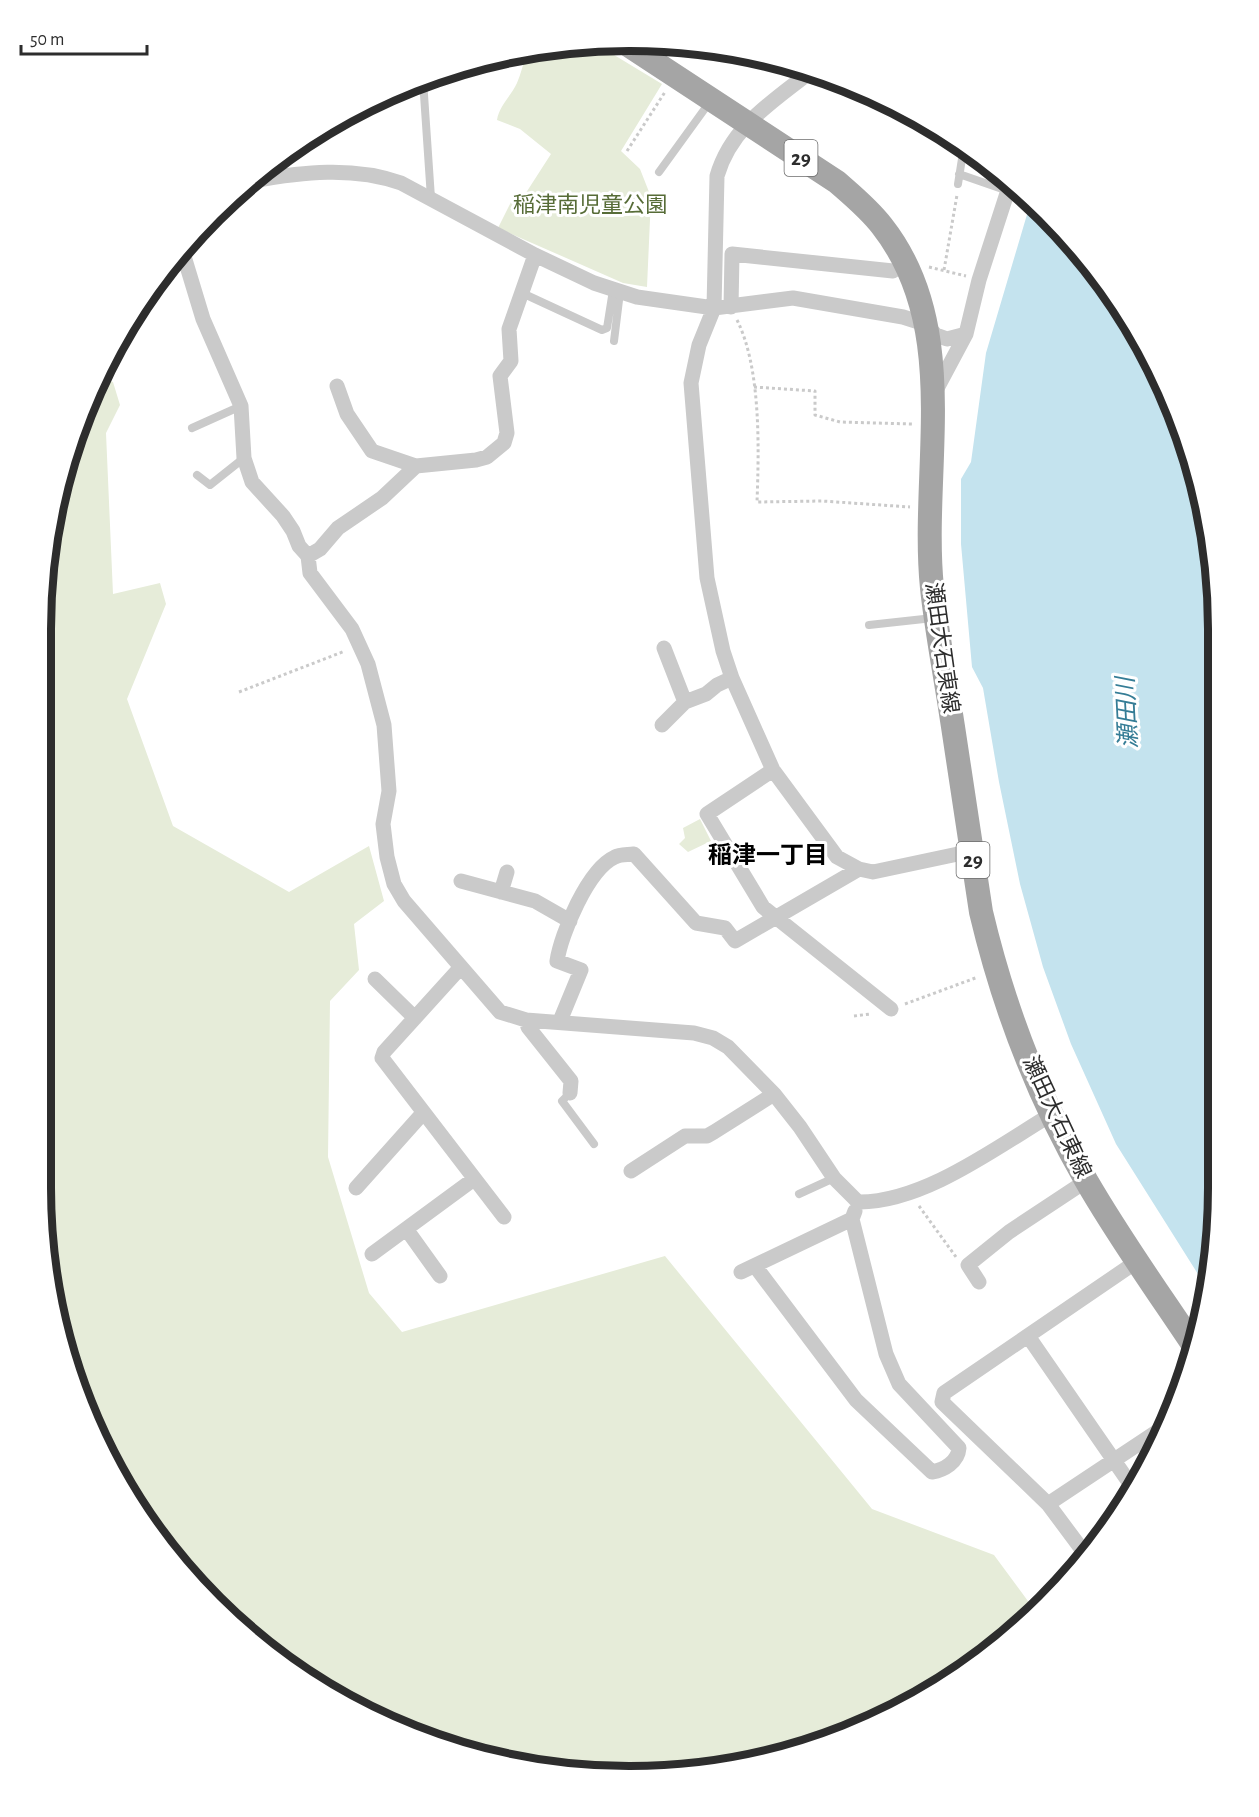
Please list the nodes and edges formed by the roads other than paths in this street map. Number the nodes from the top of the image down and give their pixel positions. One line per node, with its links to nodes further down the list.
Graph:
1 (638, 51): 4 (main road, 瀬田大石東線 / 29)
2 (802, 78): 5 (street)
3 (424, 89): 13 (lane)
4 (711, 99): 5 (main road, 瀬田大石東線 / 29); 7 (lane)
5 (747, 122): 16 (main road, 瀬田大石東線 / 29); 20 (street)
6 (962, 156): 8 (lane)
7 (659, 172)
8 (959, 174): 10 (lane); 11 (lane)
9 (267, 179): 13 (street)
10 (958, 184)
11 (998, 184)
12 (1007, 192): 22 (street)
13 (431, 200): 14 (street)
14 (535, 255): 17 (street); 18 (street)
15 (185, 260): 26 (street)
16 (899, 268): 19 (street); 21 (main road, 瀬田大石東線 / 29)
17 (616, 291): 18 (lane); 20 (street); 23 (lane)
18 (522, 292): 29 (street)
19 (731, 307): 20 (street); 21 (street)
20 (714, 308): 35 (street)
21 (925, 324): 22 (street); 25 (main road, 瀬田大石東線 / 29)
22 (966, 334): 25 (street)
23 (614, 341)
24 (337, 386): 29 (street)
25 (934, 395): 32 (main road, 瀬田大石東線 / 29)
26 (241, 406): 27 (lane); 28 (street)
27 (192, 428)
28 (244, 458): 30 (lane); 31 (street)
29 (416, 466): 31 (street)
30 (197, 475)
31 (308, 556): 46 (street)
32 (936, 617): 33 (lane); 39 (main road, 瀬田大石東線 / 29)
33 (869, 625)
34 (664, 648): 36 (street)
35 (732, 678): 36 (street); 38 (street)
36 (685, 702): 37 (street)
37 (662, 725)
38 (773, 770): 40 (street); 44 (street)
39 (972, 852): 40 (street); 55 (main road, 瀬田大石東線 / 29)
40 (858, 869): 44 (street)
41 (507, 872): 43 (street)
42 (461, 881): 43 (street)
43 (501, 892): 45 (street)
44 (777, 917): 45 (street); 48 (street)
45 (570, 921): 51 (street)
46 (461, 967): 49 (street); 50 (street)
47 (375, 979): 49 (street)
48 (891, 1009)
49 (415, 1018): 54 (street)
50 (526, 1020): 51 (street); 52 (street)
51 (560, 1021): 53 (street)
52 (570, 1093): 56 (lane)
53 (774, 1094): 57 (street); 58 (street)
54 (423, 1113): 59 (street); 61 (street)
55 (1052, 1114): 60 (main road, 瀬田大石東線 / 29); 63 (street)
56 (594, 1144)
57 (631, 1172)
58 (834, 1178): 62 (lane); 63 (street)
59 (474, 1179): 64 (street); 66 (street)
60 (1086, 1181): 68 (main road, 瀬田大石東線 / 29); 70 (street)
61 (356, 1188)
62 (799, 1194)
63 (858, 1202): 65 (street)
64 (504, 1217)
65 (852, 1219): 65 (street)
66 (407, 1230): 67 (street); 69 (street)
67 (372, 1254)
68 (1136, 1262): 71 (street); 72 (main road, 瀬田大石東線 / 29)
69 (440, 1276)
70 (979, 1282)
71 (1028, 1336): 74 (street); 76 (street)
72 (1188, 1337)
73 (1152, 1435): 74 (street)
74 (1114, 1460): 75 (street); 76 (street)
75 (1128, 1481)
76 (1048, 1504): 77 (street)
77 (1081, 1548)

